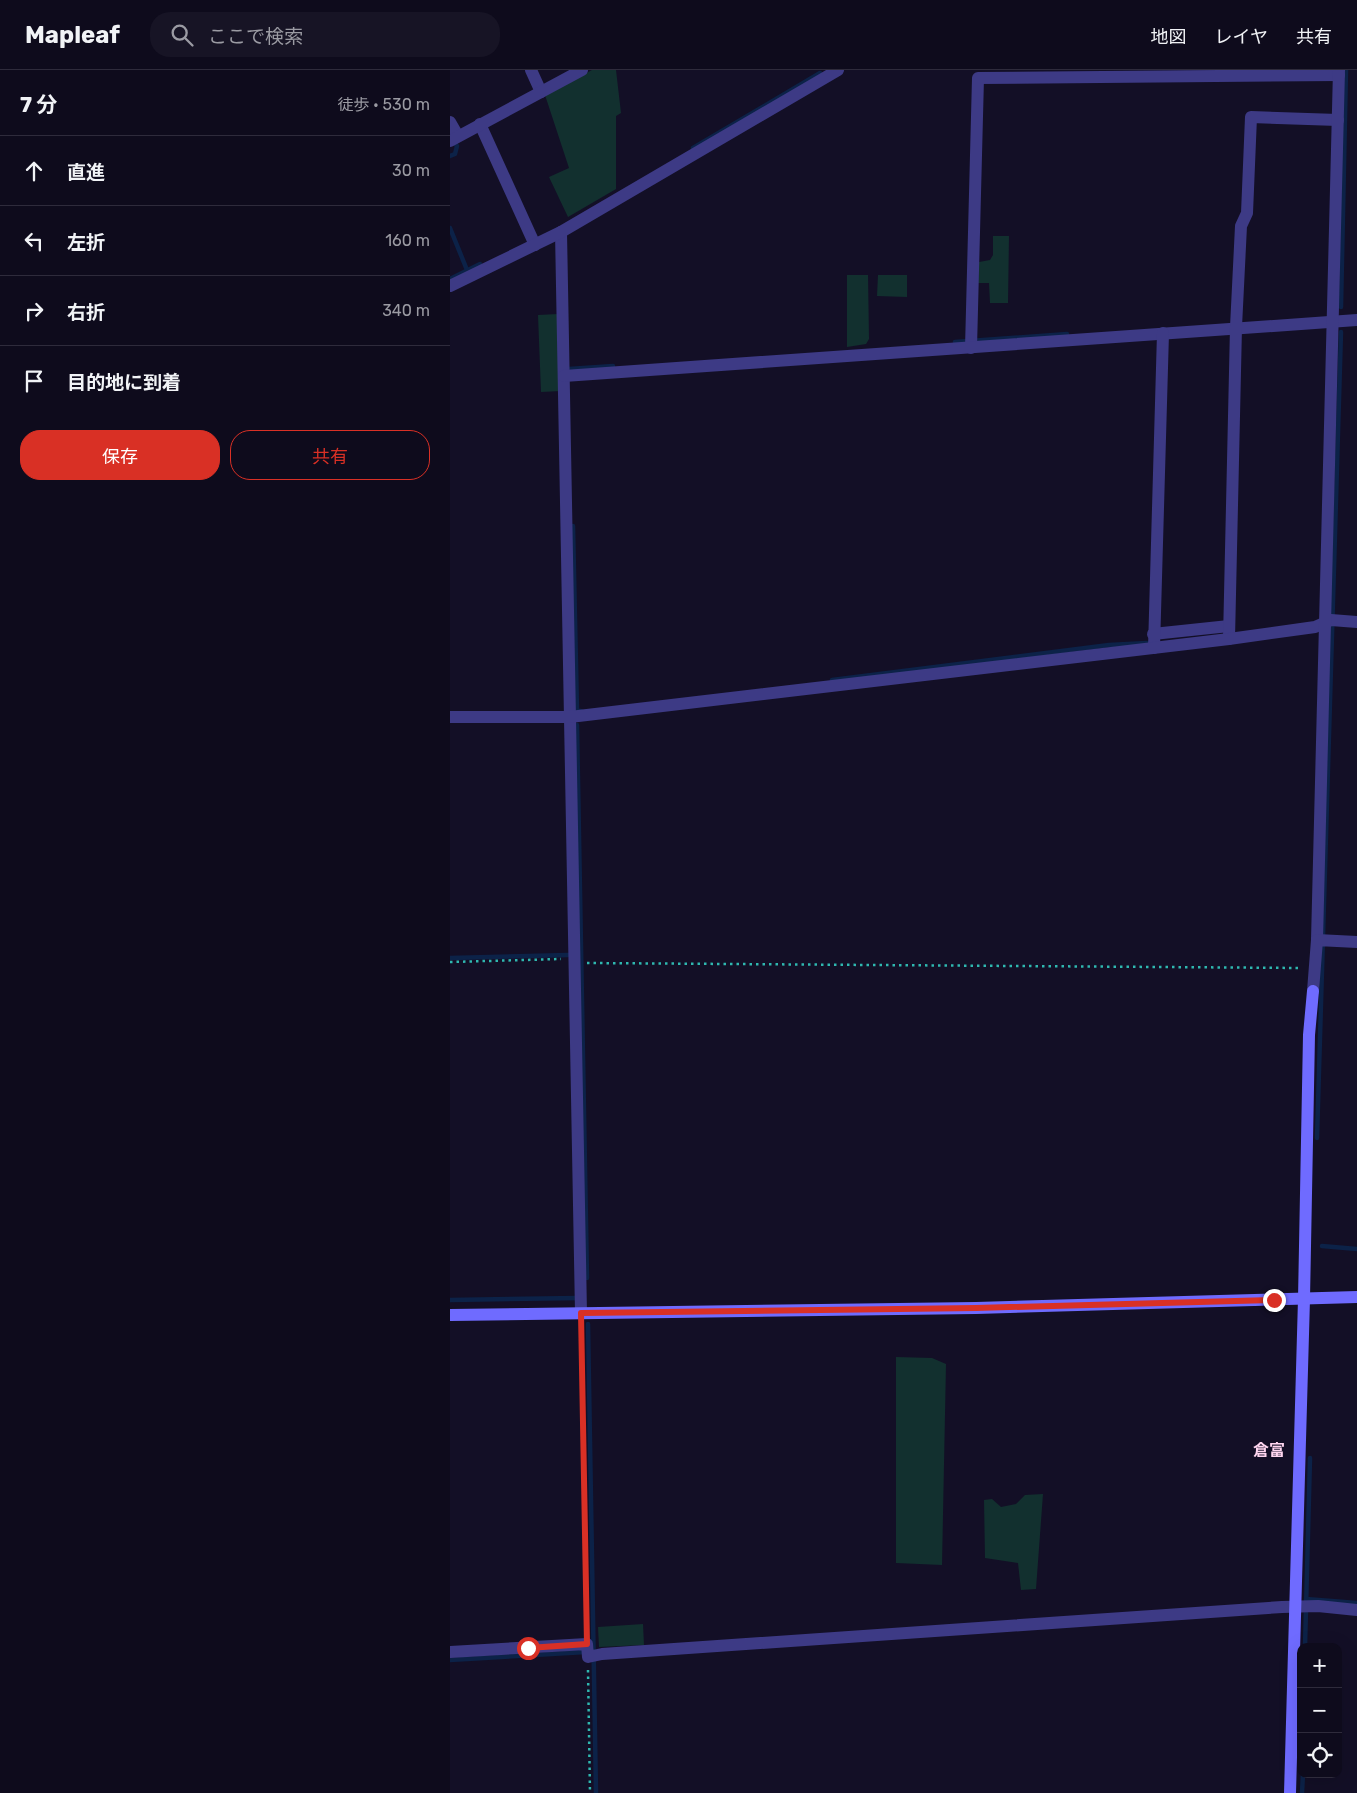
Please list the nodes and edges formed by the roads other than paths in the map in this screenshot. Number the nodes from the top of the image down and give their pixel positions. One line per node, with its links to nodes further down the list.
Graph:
1 (531, 70): 5 (street)
2 (582, 70): 5 (street)
3 (838, 70): 10 (street)
4 (1339, 72): 6 (street); 17 (street)
5 (542, 92): 8 (street)
6 (1338, 120): 14 (street); 15 (street)
7 (450, 122): 9 (street)
8 (480, 124): 9 (street); 11 (street)
9 (454, 139)
10 (561, 232): 11 (street); 18 (street)
11 (535, 245): 12 (street)
12 (450, 286)
13 (1357, 320): 14 (street)
14 (1334, 321): 15 (street); 19 (street)
15 (1236, 324): 16 (street); 21 (street)
16 (1162, 333): 17 (street); 22 (street)
17 (971, 343): 18 (street)
18 (564, 376): 24 (street)
19 (1331, 621): 20 (street); 21 (street); 25 (street)
20 (1357, 622)
21 (1229, 632): 22 (street)
22 (1154, 641): 24 (street)
23 (450, 717): 24 (street)
24 (570, 717): 29 (street)
25 (1322, 940): 26 (street); 28 (street)
26 (1357, 942)
27 (1357, 1297): 28 (street)
28 (1304, 1299): 29 (street); 31 (street)
29 (581, 1313): 30 (street)
30 (450, 1315)
31 (1303, 1608): 32 (street); 33 (street); 34 (street)
32 (1357, 1610)
33 (450, 1652)
34 (1290, 1793)

